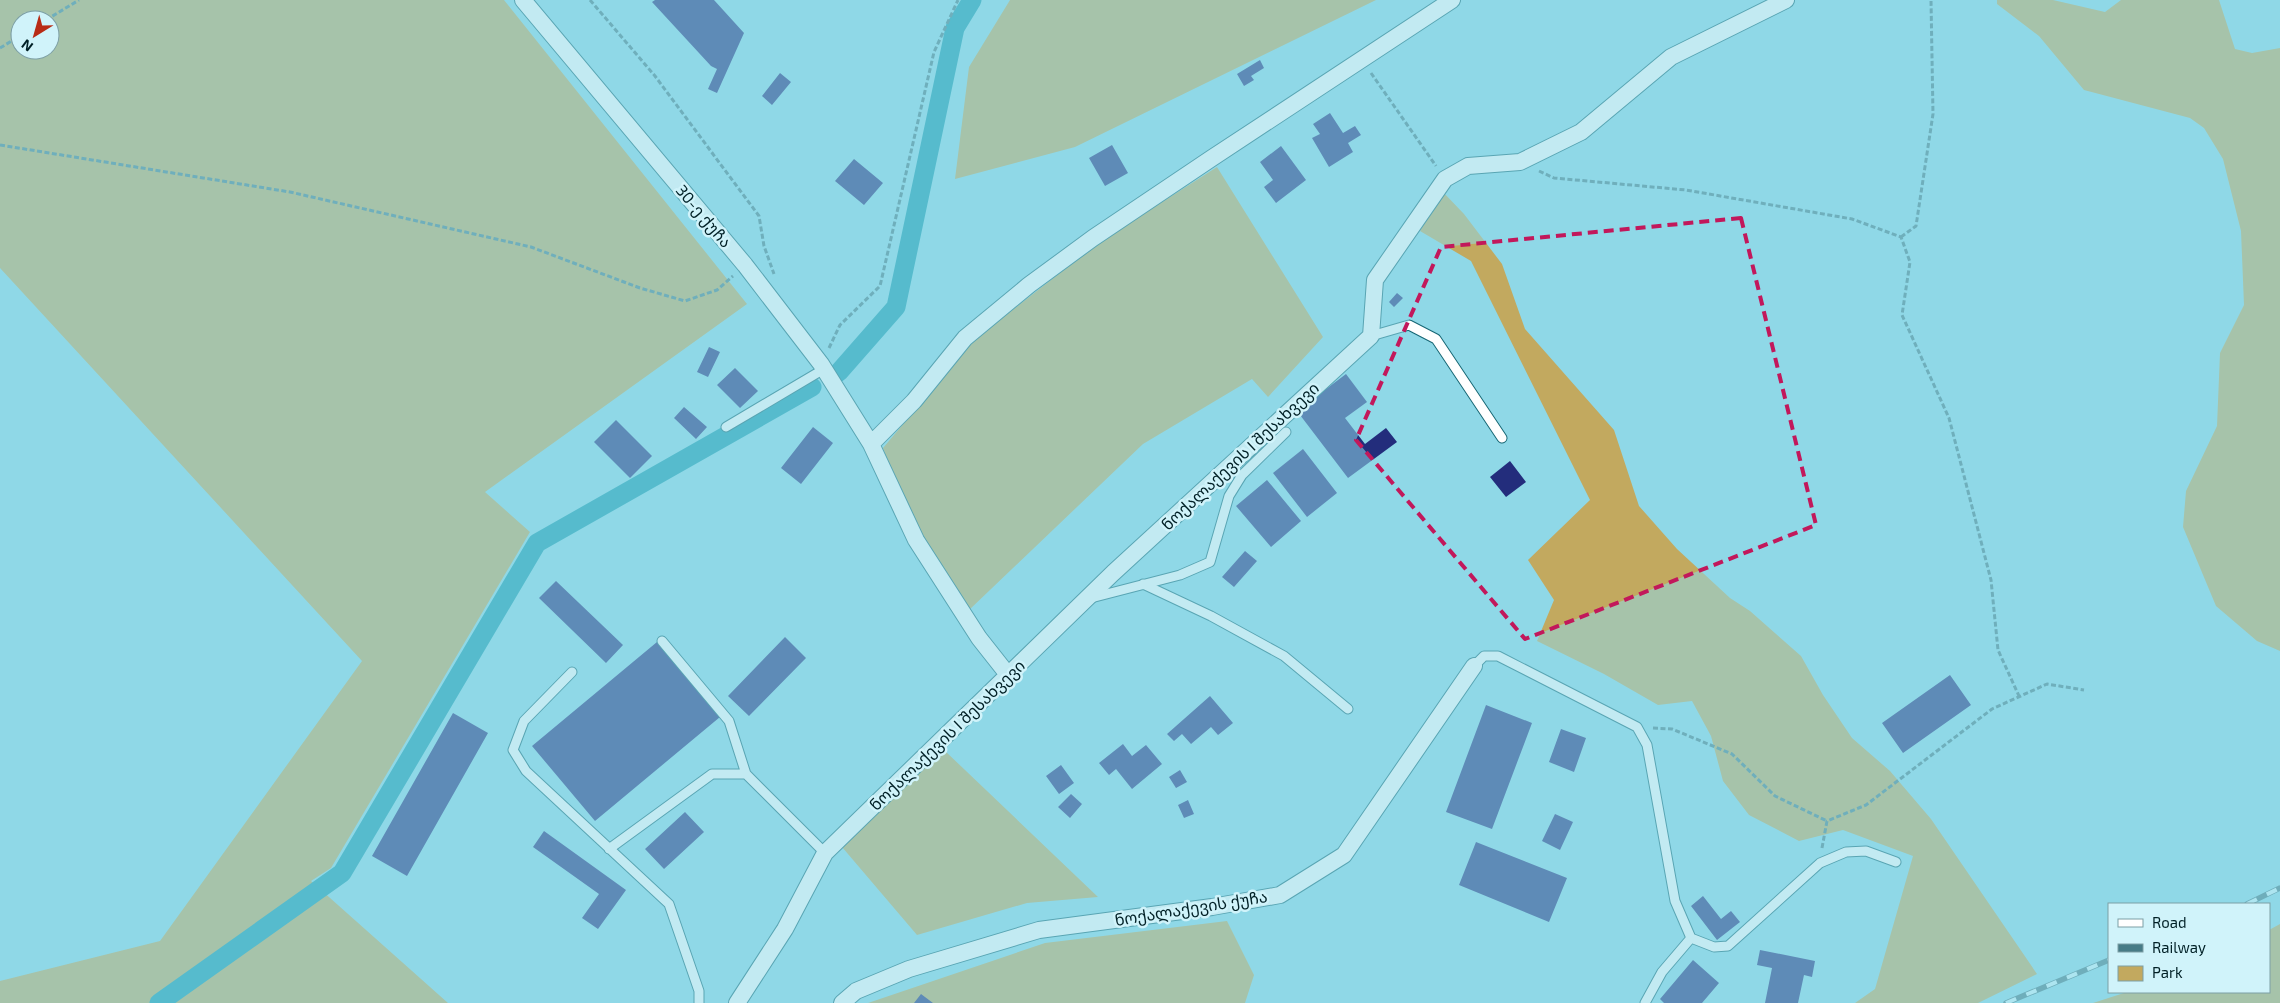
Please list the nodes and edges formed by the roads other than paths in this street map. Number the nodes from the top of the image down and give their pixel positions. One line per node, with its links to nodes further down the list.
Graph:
1 (523, 0): 5 (street, 30-ე ქუჩა)
2 (1452, 0): 9 (street)
3 (1786, 0): 4 (street)
4 (1371, 336): 8 (lane); 11 (street, ნოქალაქევის I შესახვევი)
5 (823, 366): 6 (lane); 9 (street, 30-ე ქუჩა)
6 (726, 427)
7 (1286, 432): 10 (lane)
8 (1502, 438)
9 (871, 444): 15 (street, 30-ე ქუჩა)
10 (1143, 584): 11 (lane); 16 (lane)
11 (1088, 598): 15 (street, ნოქალაქევის I შესახვევი)
12 (662, 641): 17 (lane)
13 (1474, 666): 21 (lane); 24 (street, ნოქალაქევის ქუჩა)
14 (572, 672): 18 (lane)
15 (1008, 676): 19 (street, ნოქალაქევის I შესახვევი)
16 (1348, 708)
17 (746, 774): 18 (lane); 19 (lane)
18 (609, 849): 22 (lane)
19 (825, 853): 23 (street, ნოქალაქევის I შესახვევი)
20 (1896, 862): 21 (lane)
21 (1691, 938): 25 (lane)
22 (699, 1003)
23 (737, 1003)
24 (842, 1003)
25 (1645, 1003)

